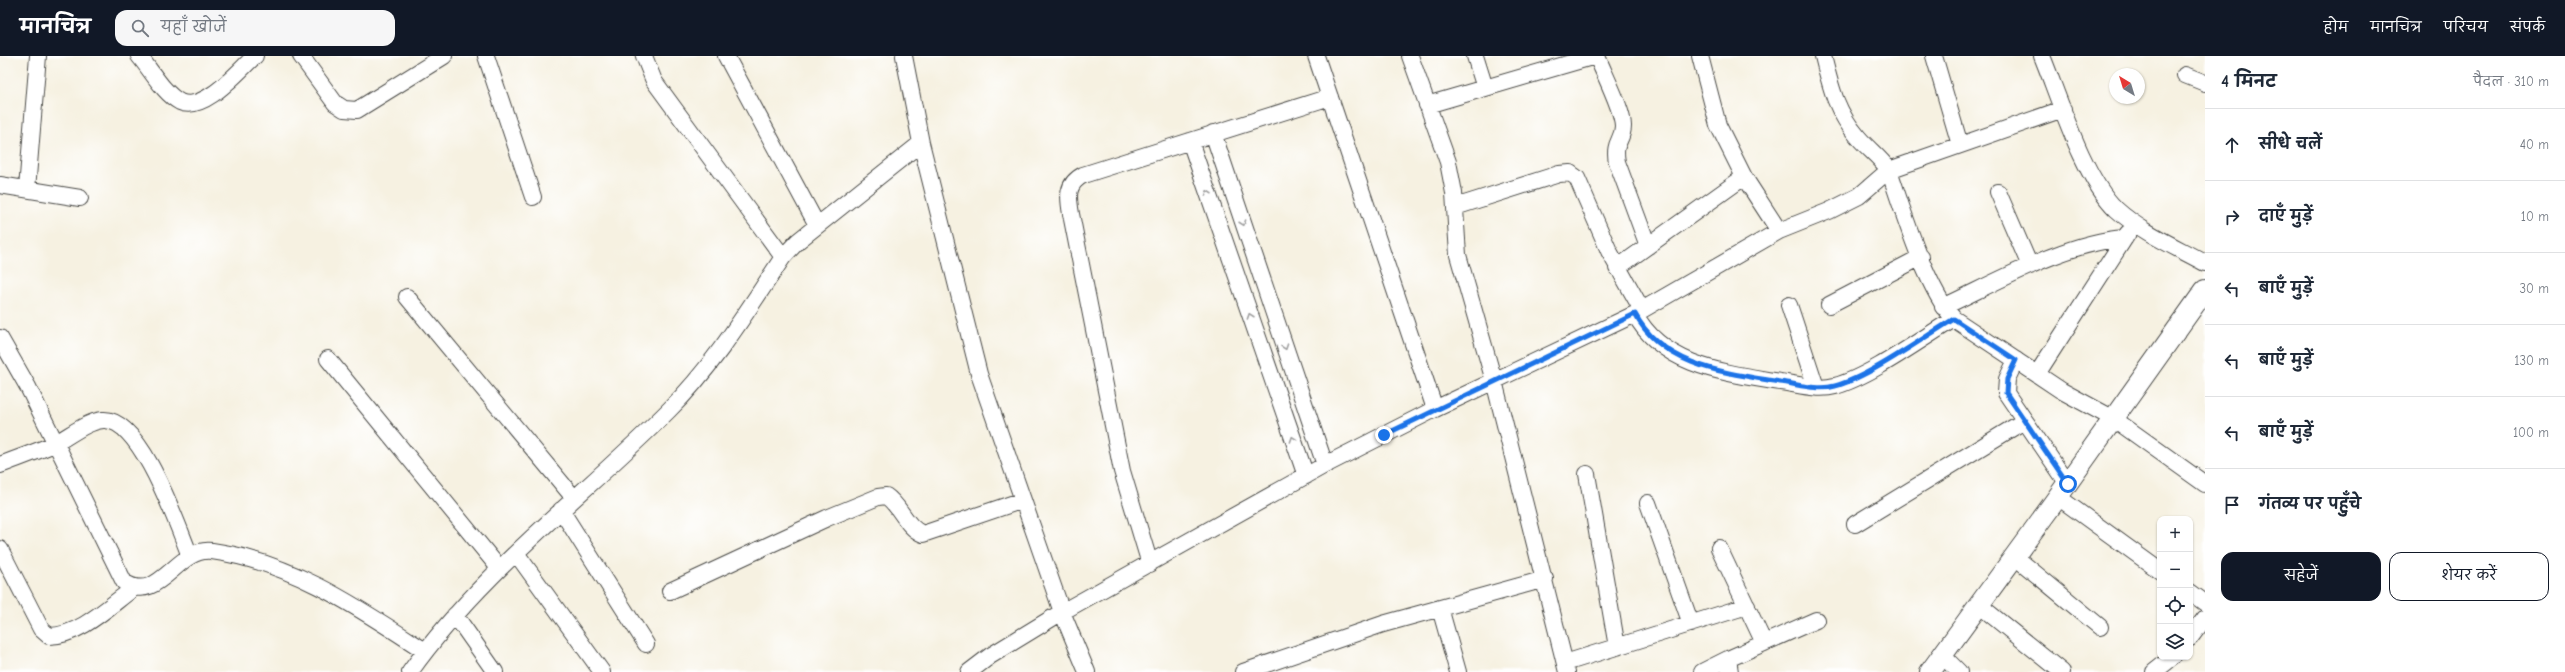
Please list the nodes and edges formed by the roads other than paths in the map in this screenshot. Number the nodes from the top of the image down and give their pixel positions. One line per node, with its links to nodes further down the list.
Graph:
1 (38, 56): 31 (street)
2 (139, 56): 3 (street)
3 (255, 56)
4 (301, 56): 5 (street)
5 (444, 56)
6 (486, 56): 33 (street)
7 (644, 56): 41 (street)
8 (726, 56): 37 (street)
9 (904, 56): 26 (street)
10 (1316, 56): 21 (street)
11 (1410, 56): 22 (street)
12 (1476, 56): 20 (street)
13 (1700, 56): 29 (street)
14 (1823, 56): 28 (street)
15 (1934, 56): 27 (street)
16 (2042, 56): 23 (street)
17 (1591, 57): 20 (street); 40 (street)
18 (2185, 75): 19 (street)
19 (2205, 83)
20 (1485, 88): 22 (street)
21 (1330, 97): 24 (street); 61 (street)
22 (1427, 105): 35 (street)
23 (2063, 109): 27 (street); 36 (street)
24 (1213, 133): 25 (street); 44 (street, one-way to 44)
25 (1190, 141): 47 (street, one-way to 25); 81 (street)
26 (921, 143): 37 (street); 72 (street)
27 (1960, 145): 28 (street)
28 (1889, 170): 38 (street); 42 (street)
29 (1744, 177): 38 (street); 40 (street)
30 (0, 185): 31 (street)
31 (27, 189): 34 (street)
32 (1998, 192): 45 (street)
33 (533, 197)
34 (80, 198)
35 (1455, 207): 46 (street); 59 (street)
36 (2135, 223): 39 (street); 43 (street)
37 (817, 226): 41 (street)
38 (1779, 231): 53 (street)
39 (2125, 238): 45 (street); 58 (street)
40 (1648, 246): 46 (street)
41 (783, 257): 71 (street)
42 (1921, 257): 51 (street); 52 (street)
43 (2205, 263)
44 (1258, 266): 47 (street); 66 (street, one-way to 66)
45 (2030, 266): 52 (street)
46 (1617, 268): 53 (street)
47 (1236, 275): 68 (street, one-way to 47)
48 (2205, 290): 62 (street)
49 (407, 297): 71 (street)
50 (1789, 305): 60 (street)
51 (1828, 305)
52 (1943, 307): 54 (street)
53 (1638, 312): 59 (street); 60 (street)
54 (1954, 319): 57 (street); 60 (street)
55 (0, 338): 64 (street)
56 (328, 359): 82 (street)
57 (2016, 360): 58 (street); 63 (street)
58 (2037, 374): 62 (street)
59 (1494, 381): 61 (street); 84 (street)
60 (1816, 387)
61 (1435, 409): 66 (street)
62 (2114, 419): 69 (street); 70 (street)
63 (2024, 421): 70 (street); 75 (street)
64 (54, 444): 65 (street); 79 (street); 85 (street)
65 (0, 465)
66 (1325, 465): 68 (street)
67 (1587, 474): 101 (street)
68 (1306, 476): 81 (street)
69 (2205, 484)
70 (2063, 490): 80 (street); 83 (street)
71 (574, 498): 74 (street)
72 (1023, 500): 86 (street); 92 (street)
73 (1648, 503): 96 (street)
74 (561, 510): 78 (street); 100 (street)
75 (1855, 524)
76 (1719, 548): 90 (street)
77 (0, 549): 85 (street)
78 (516, 553): 82 (street); 109 (street)
79 (190, 556): 85 (street); 102 (street)
80 (2014, 556): 89 (street); 97 (street)
81 (1150, 564): 92 (street)
82 (499, 568): 93 (street)
83 (2157, 568)
84 (1545, 579): 91 (street); 106 (street)
85 (134, 588)
86 (670, 591)
87 (2193, 594): 88 (street)
88 (2205, 603)
89 (1979, 605): 103 (street); 117 (street)
90 (1747, 606): 96 (street); 99 (street)
91 (1440, 608): 112 (street); 113 (street)
92 (1062, 612): 110 (street); 111 (street)
93 (455, 615): 102 (street); 108 (street)
94 (2205, 618): 98 (street)
95 (1816, 620): 99 (street)
96 (1691, 624): 101 (street)
97 (2100, 627)
98 (2193, 634)
99 (1764, 643): 105 (street)
100 (646, 644)
101 (1617, 647): 106 (street)
102 (425, 651): 107 (street)
103 (1942, 655): 115 (street); 116 (street)
104 (2169, 660): 118 (street)
105 (1729, 666): 114 (street)
106 (1566, 668)
107 (410, 672)
108 (495, 672)
109 (602, 672)
110 (969, 672)
111 (1087, 672)
112 (1243, 672)
113 (1458, 672)
114 (1702, 672)
115 (1930, 672)
116 (1959, 672)
117 (2062, 672)
118 (2154, 672)

